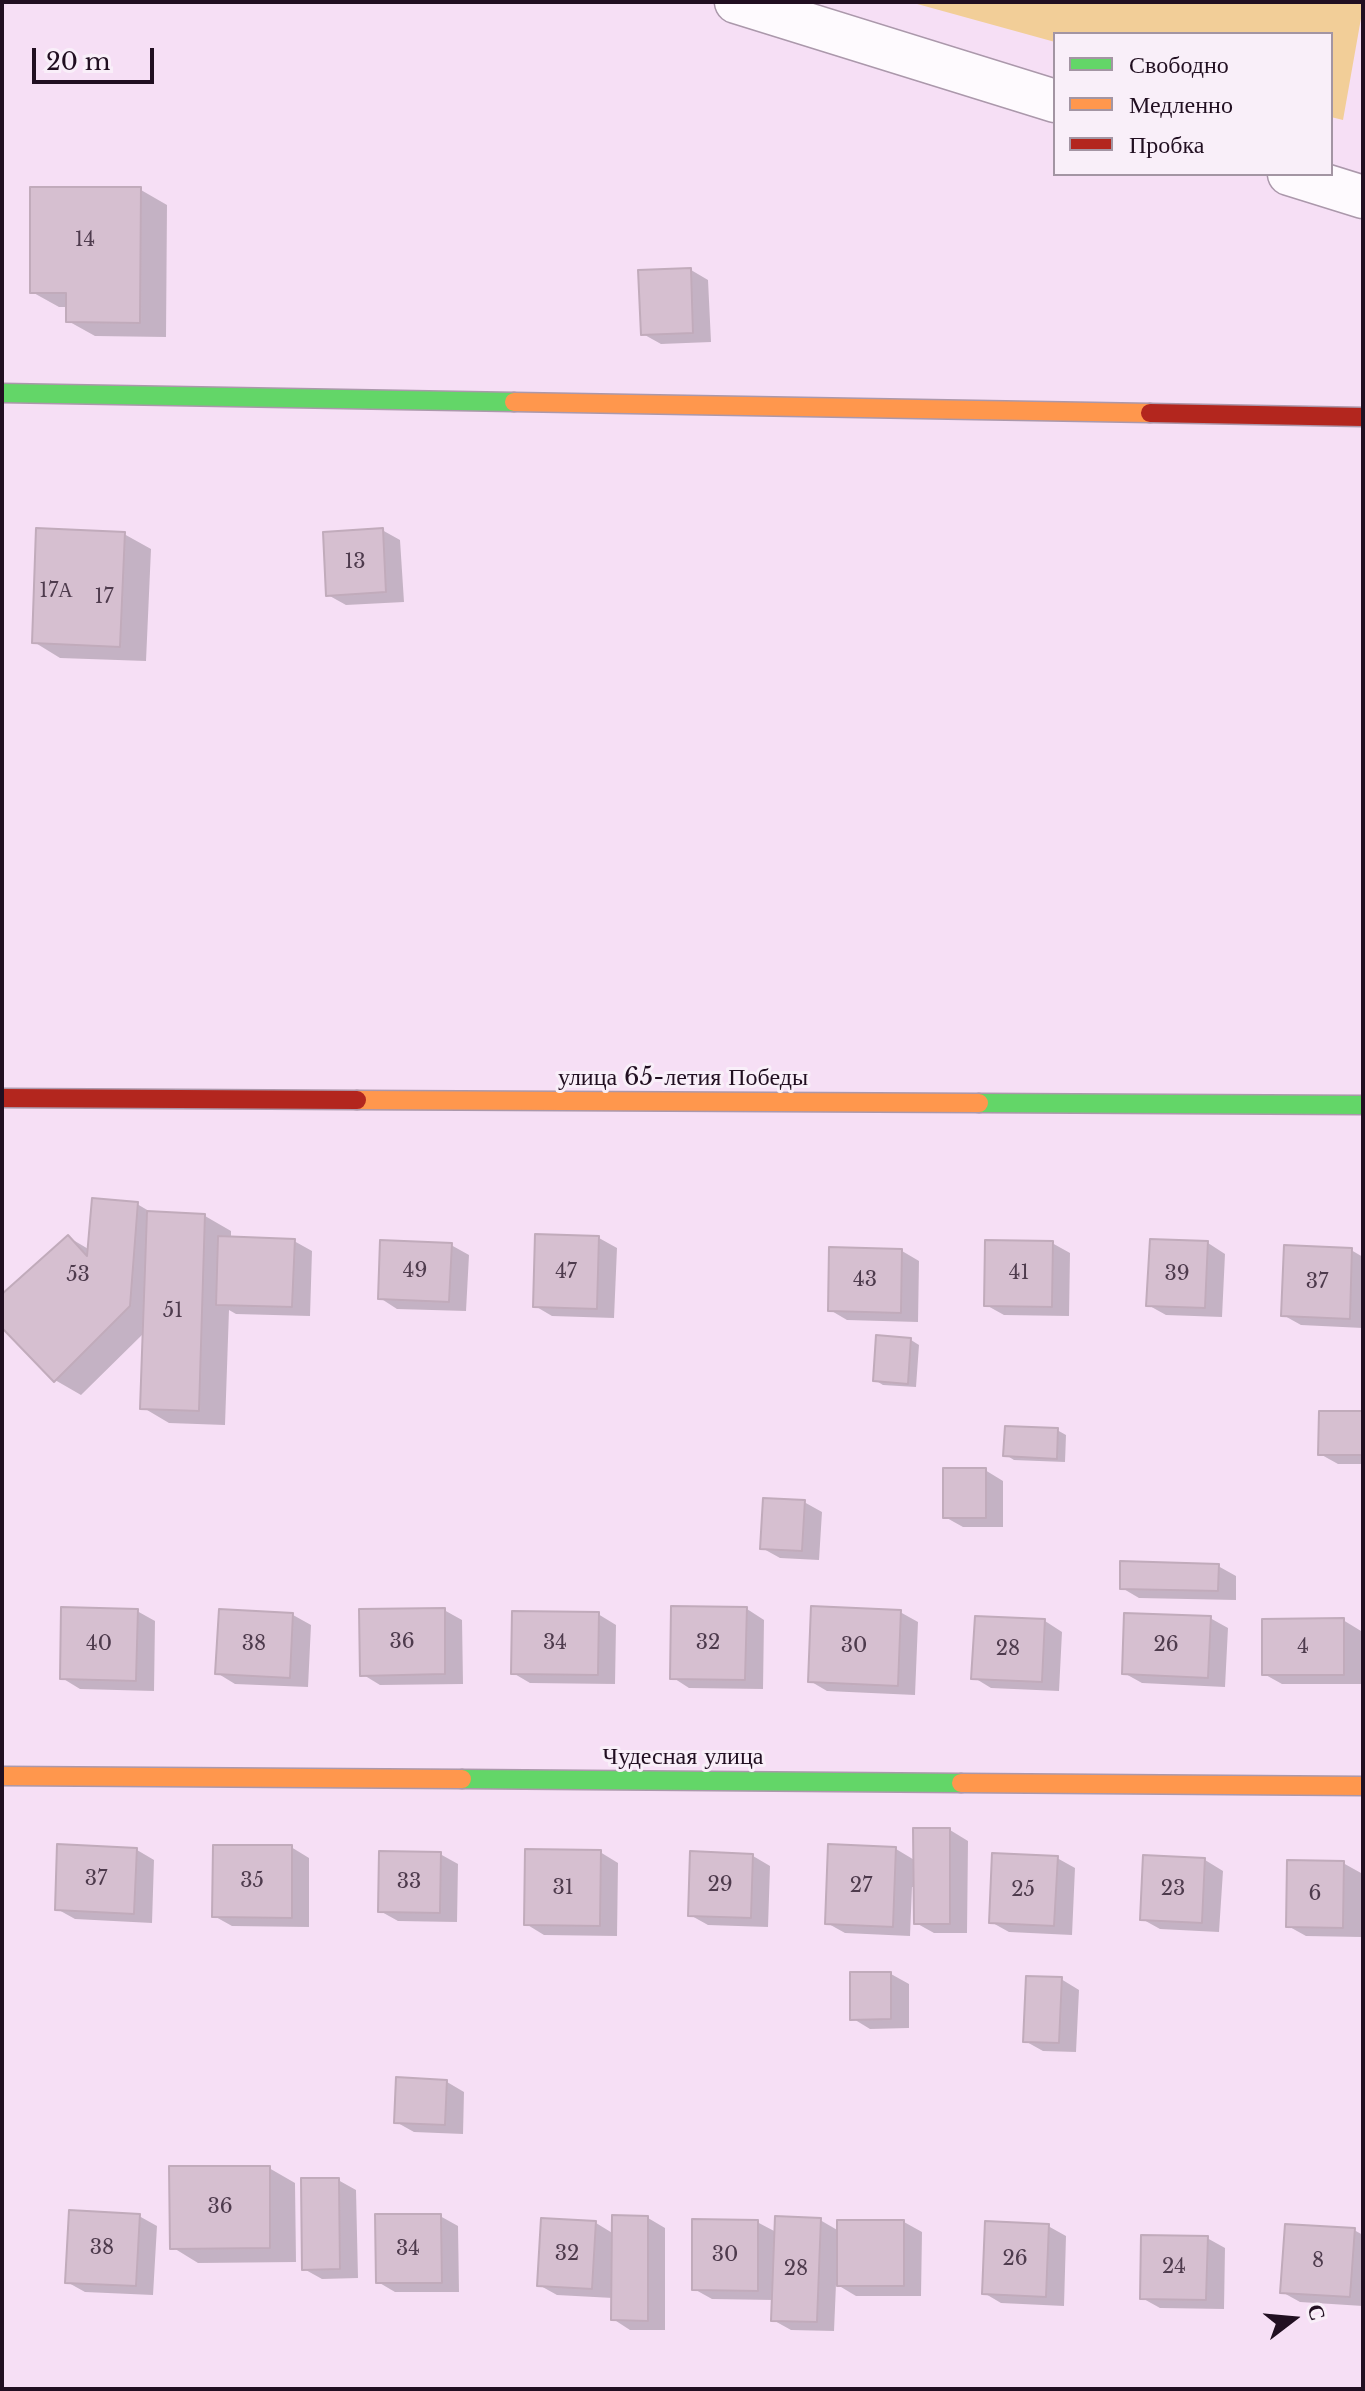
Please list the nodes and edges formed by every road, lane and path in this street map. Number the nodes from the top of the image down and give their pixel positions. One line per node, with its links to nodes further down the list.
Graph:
1 (736, 2): 2 (street)
2 (1053, 100)
3 (1295, 176): 4 (street)
4 (1363, 197)
5 (2, 393): 6 (street)
6 (1363, 417)
7 (2, 1098): 8 (street, улица 65-летия Победы)
8 (1363, 1105)
9 (2, 1776): 10 (street, Чудесная улица)
10 (1363, 1786)

